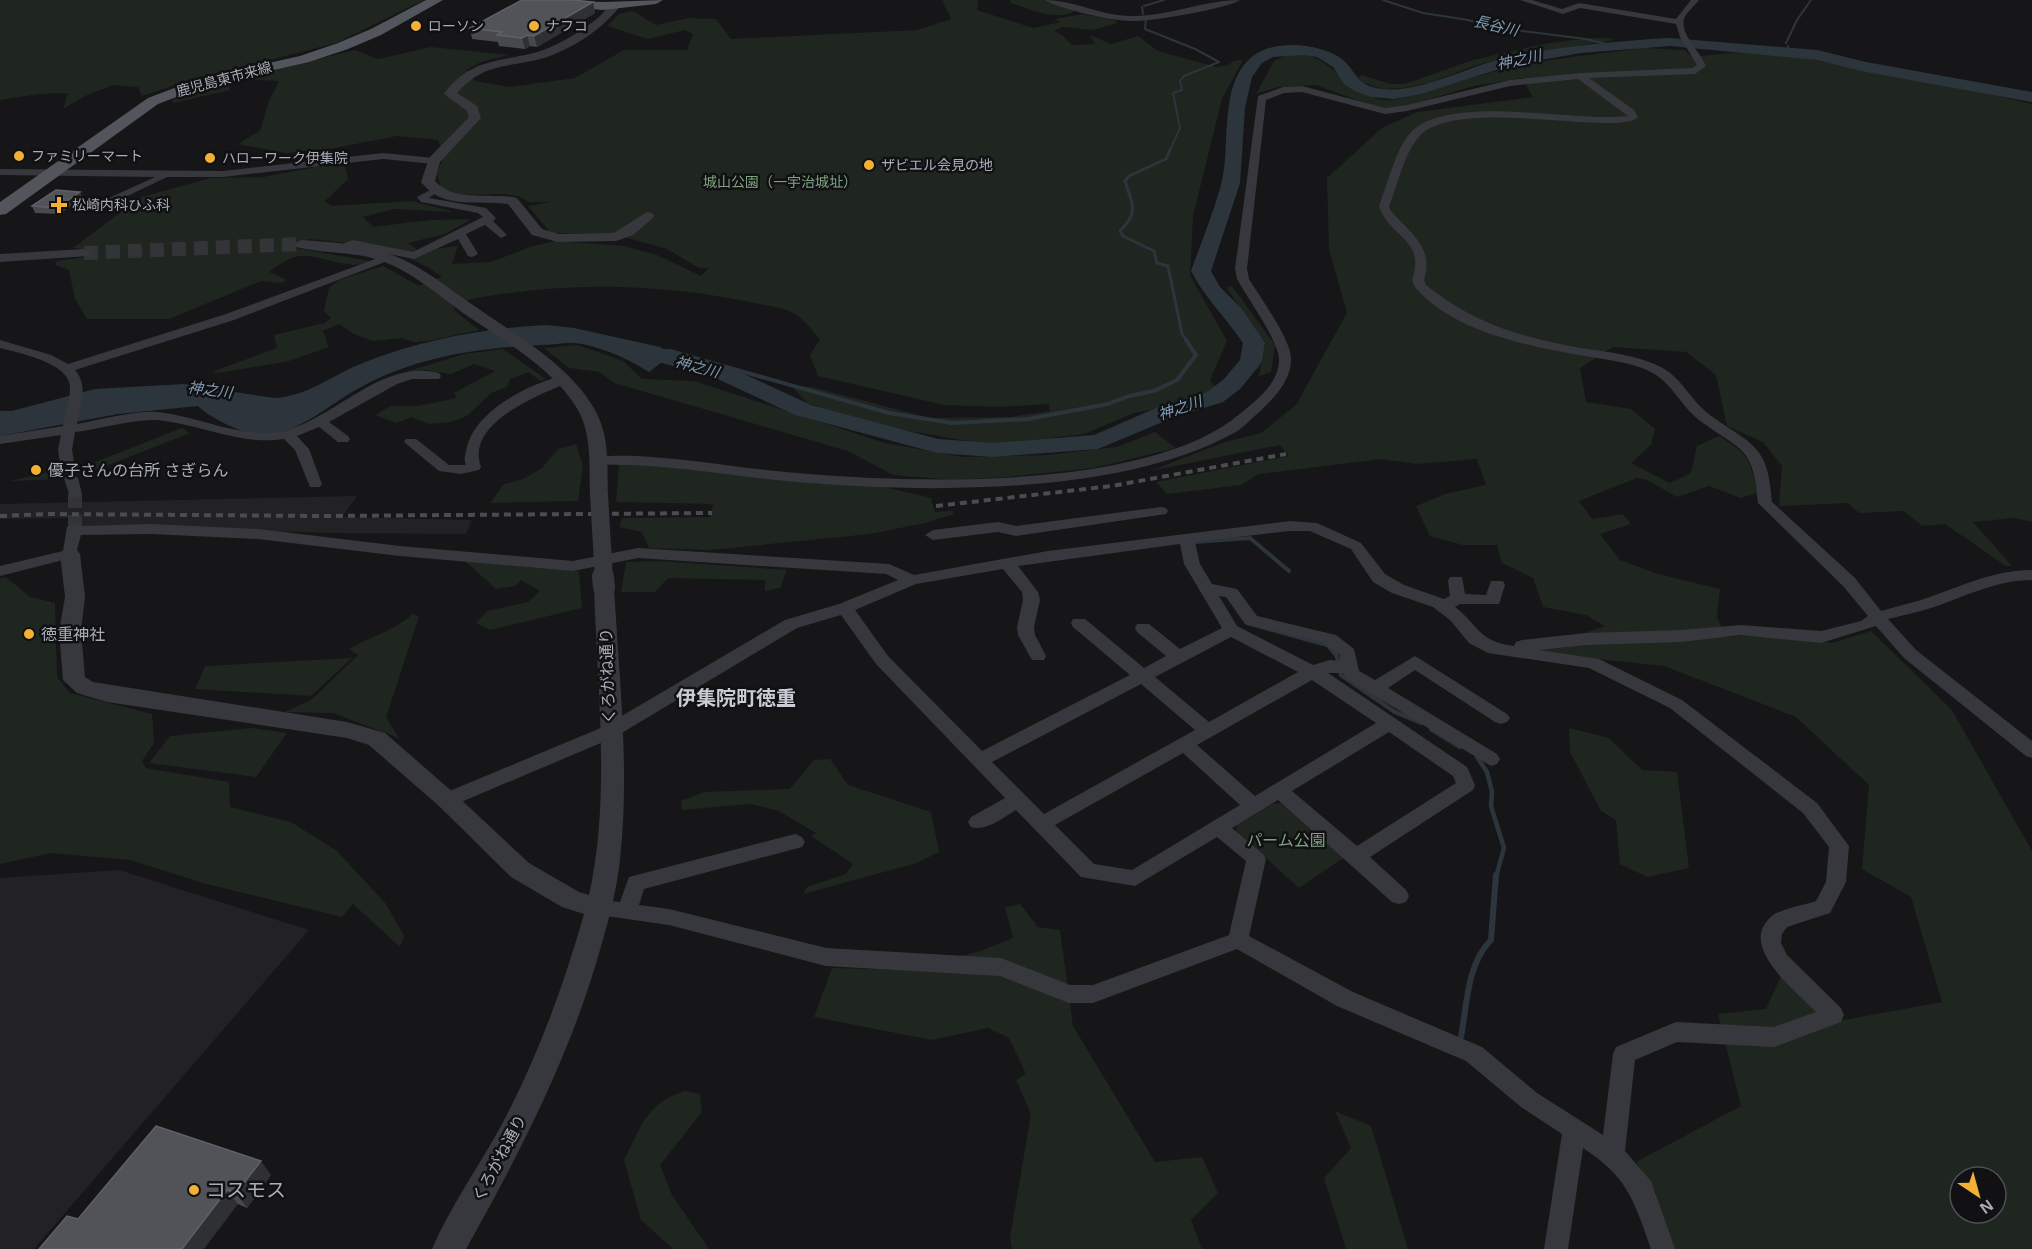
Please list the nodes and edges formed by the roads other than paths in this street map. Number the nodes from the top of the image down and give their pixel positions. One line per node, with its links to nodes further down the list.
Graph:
1 (436, 0): 13 (main road, 鹿児島東市来線)
2 (534, 0): 8 (main road)
3 (656, 0): 8 (main road)
4 (1049, 0): 5 (street)
5 (1236, 0)
6 (1524, 0): 9 (street)
7 (1695, 0): 9 (street)
8 (615, 6): 11 (street)
9 (1680, 22): 10 (street)
10 (1580, 76): 38 (street); 57 (street)
11 (434, 161): 14 (street); 15 (street)
12 (0, 172): 13 (street)
13 (51, 172): 14 (street); 17 (main road, 鹿児島東市来線)
14 (165, 175): 16 (street)
15 (434, 191): 18 (street); 19 (street)
16 (113, 200)
17 (0, 210)
18 (647, 216)
19 (486, 220): 20 (street); 21 (street)
20 (460, 233): 23 (street); 25 (street)
21 (501, 235)
22 (301, 244): 23 (street, くろがね通り)
23 (340, 248): 27 (street, くろがね通り)
24 (84, 253): 26 (street)
25 (472, 254)
26 (0, 258)
27 (386, 258): 29 (street); 31 (street, くろがね通り)
28 (0, 344): 29 (street)
29 (69, 368): 33 (street)
30 (434, 376): 32 (street)
31 (558, 377): 37 (street); 38 (street, くろがね通り)
32 (320, 421): 34 (street); 35 (street)
33 (71, 427): 34 (street); 36 (street); 40 (street)
34 (287, 434): 39 (street)
35 (344, 439)
36 (0, 440)
37 (411, 442)
38 (597, 461): 71 (street, くろがね通り, bridge)
39 (315, 484)
40 (75, 495)
41 (1161, 511): 42 (street)
42 (1037, 528): 43 (street); 46 (street)
43 (933, 535)
44 (1187, 539): 46 (street); 53 (street); 55 (street)
45 (70, 554): 48 (street); 50 (street); 77 (street)
46 (1048, 556): 47 (street)
47 (1005, 563): 50 (street); 62 (street)
48 (0, 571)
49 (2032, 575): 57 (street)
50 (912, 580): 56 (street)
51 (1456, 581): 54 (street)
52 (1497, 585): 54 (street)
53 (1206, 588): 60 (street); 64 (street)
54 (1458, 599): 55 (street)
55 (1443, 606): 61 (street)
56 (845, 608): 71 (street); 75 (street)
57 (1877, 617): 61 (street); 73 (street)
58 (1079, 623): 66 (street)
59 (1143, 628): 63 (street)
60 (1231, 630): 63 (street); 65 (street)
61 (1494, 649): 90 (street)
62 (1038, 656)
63 (1178, 657): 66 (street)
64 (1339, 667): 65 (street); 67 (street)
65 (1312, 672): 69 (street); 70 (street)
66 (1142, 676): 70 (street); 75 (street)
67 (1376, 688): 68 (street); 74 (street)
68 (1501, 718)
69 (1389, 723): 76 (street); 84 (street)
70 (1208, 731): 72 (street)
71 (609, 732): 77 (street); 86 (street, くろがね通り)
72 (1184, 744): 79 (street); 81 (street)
73 (2032, 751)
74 (1491, 759)
75 (980, 760): 78 (street)
76 (1279, 790): 79 (street); 84 (street)
77 (447, 800): 86 (street)
78 (1018, 800): 80 (street); 81 (street)
79 (1254, 806): 82 (street)
80 (978, 822)
81 (1042, 824): 82 (street)
82 (1218, 827): 88 (street)
83 (795, 842): 87 (street)
84 (1356, 856): 85 (street)
85 (1399, 896)
86 (598, 908): 87 (street); 91 (street, くろがね通り)
87 (627, 911): 88 (street)
88 (1238, 940): 89 (street)
89 (1574, 1130): 90 (street); 92 (street)
90 (1613, 1154): 93 (street)
91 (448, 1249)
92 (1556, 1249)
93 (1663, 1249)

